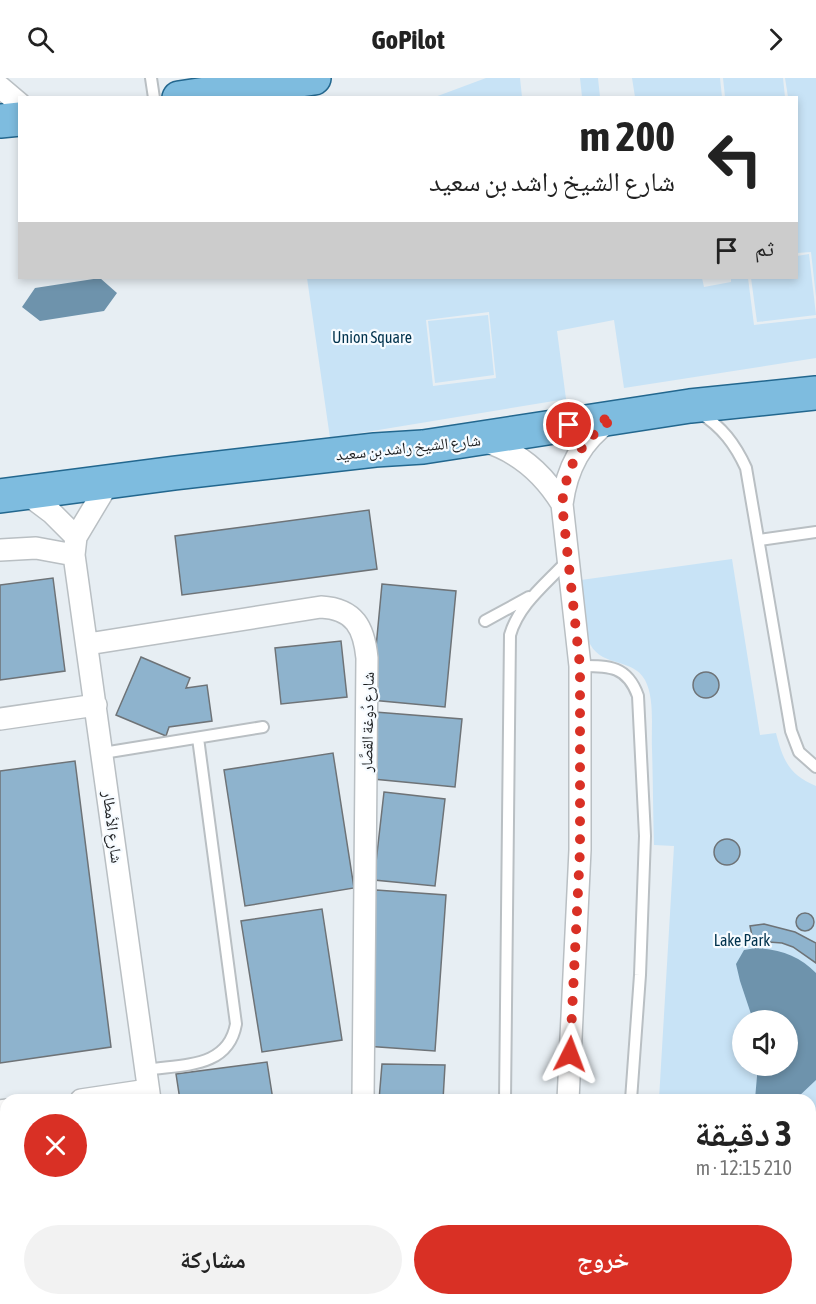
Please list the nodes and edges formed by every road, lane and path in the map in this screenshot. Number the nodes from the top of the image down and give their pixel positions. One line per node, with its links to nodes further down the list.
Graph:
1 (151, 78): 5 (lane)
2 (314, 78): 3 (main road)
3 (269, 82): 6 (main road)
4 (0, 87): 7 (street)
5 (154, 96)
6 (190, 96)
7 (18, 102)
8 (18, 119): 9 (main road)
9 (0, 121)
10 (816, 393): 11 (main road, شارع الشيخ راشد بن سعيد)
11 (690, 406): 12 (main road, شارع الشيخ راشد بن سعيد); 18 (lane)
12 (614, 418): 13 (main road, شارع الشيخ راشد بن سعيد); 16 (street)
13 (479, 440): 14 (main road, شارع الشيخ راشد بن سعيد); 16 (street)
14 (109, 482): 15 (main road, شارع الشيخ راشد بن سعيد); 19 (street)
15 (12, 494): 19 (street)
16 (562, 504): 21 (street)
17 (816, 532): 18 (lane)
18 (759, 540): 31 (lane)
19 (75, 546): 20 (street); 24 (street, شارع الأمطار)
20 (0, 550)
21 (570, 559): 22 (lane); 25 (street)
22 (537, 592): 23 (lane); 35 (lane)
23 (485, 621)
24 (88, 644): 26 (street, شارع الأمطار); 34 (street, شارع دُوغة القصَّار)
25 (580, 666): 36 (street); 37 (lane)
26 (96, 705): 27 (street); 30 (street, شارع الأمطار)
27 (0, 719)
28 (263, 727): 29 (lane)
29 (198, 738): 30 (lane); 32 (lane)
30 (103, 753): 32 (street, شارع الأمطار)
31 (816, 767)
32 (148, 1086): 33 (street)
33 (110, 1094)
34 (363, 1094)
35 (505, 1094)
36 (568, 1094)
37 (631, 1094)

